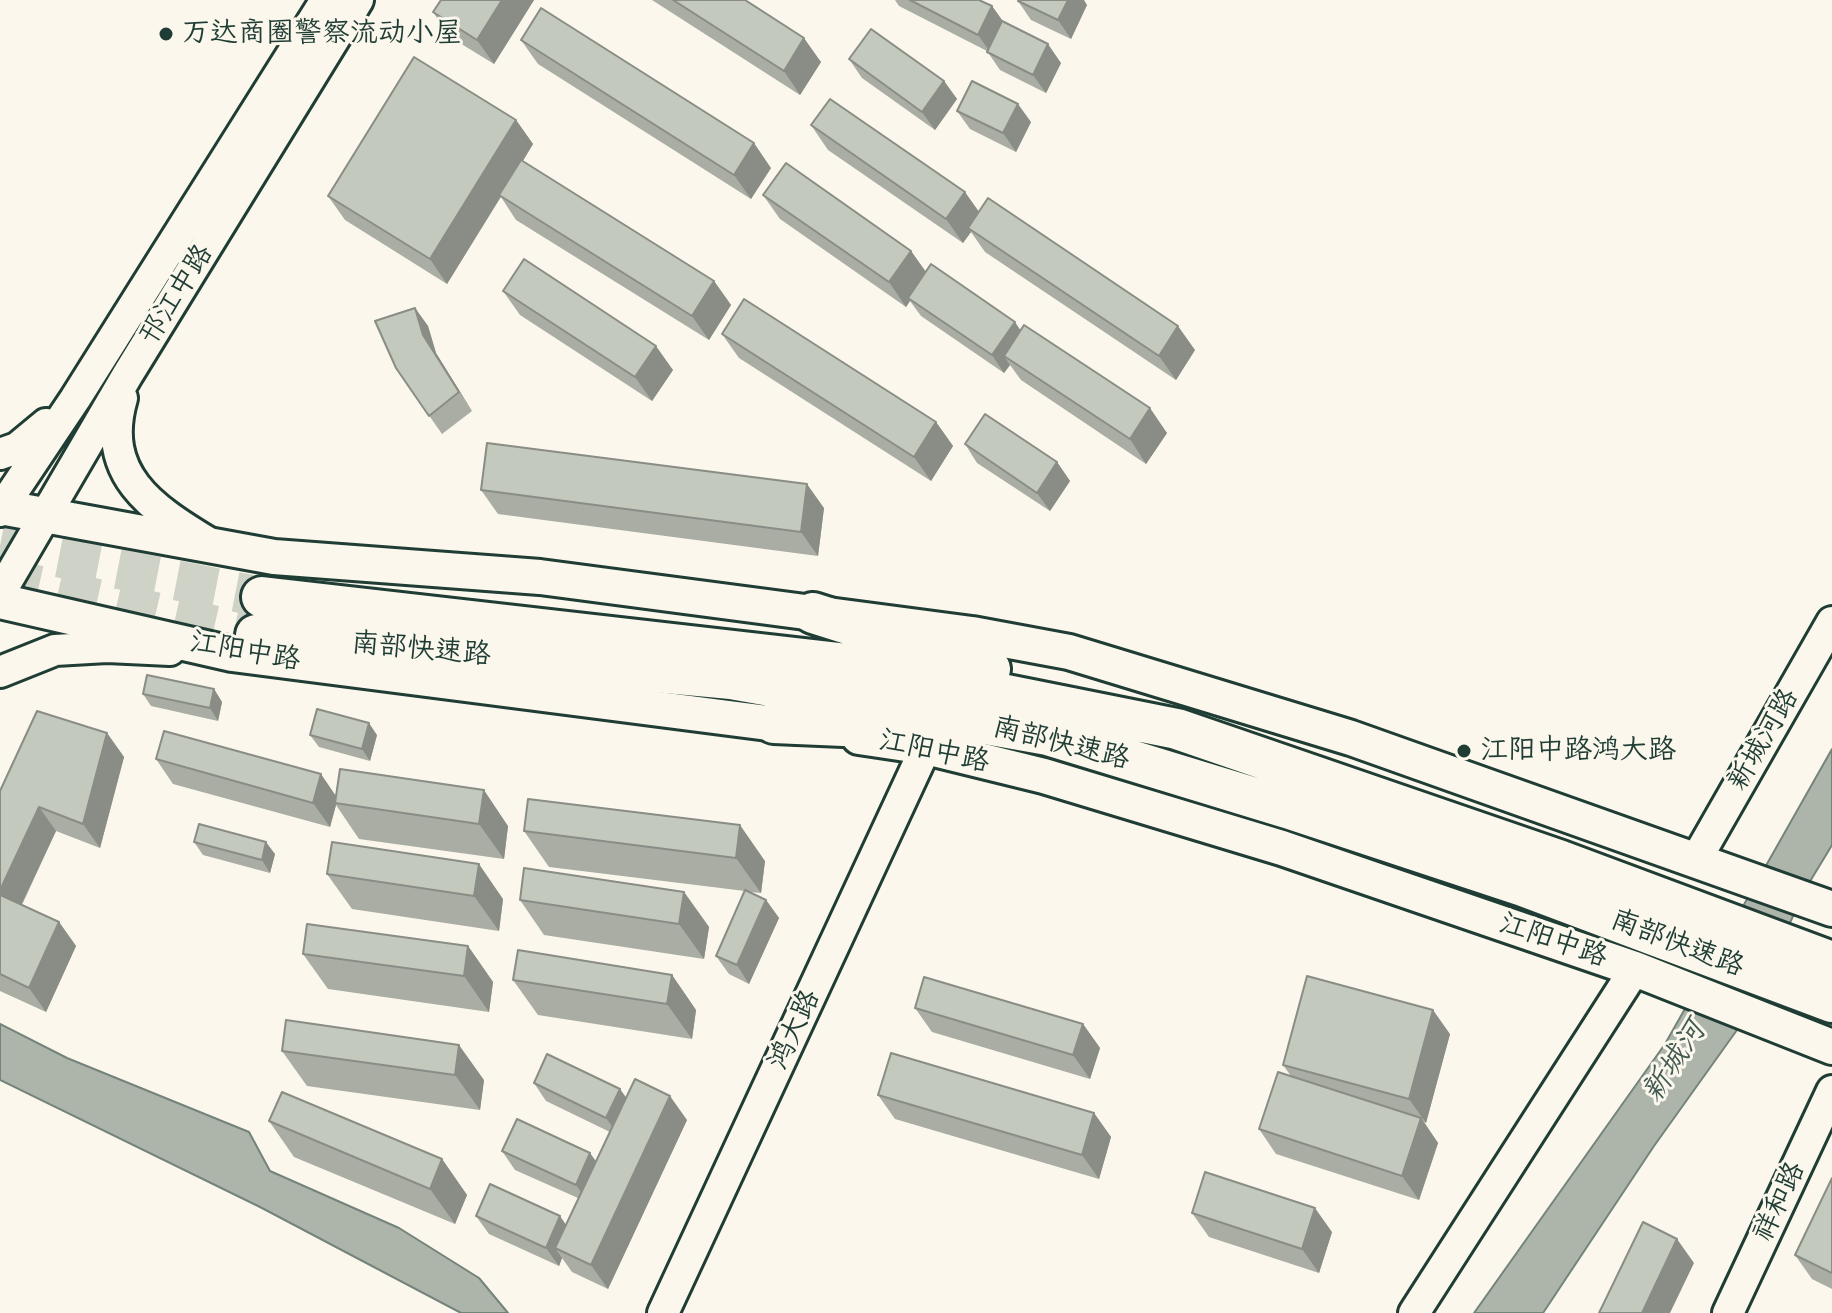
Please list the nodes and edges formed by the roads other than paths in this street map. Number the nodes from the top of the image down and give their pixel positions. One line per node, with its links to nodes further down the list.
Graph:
1 (326, 0): 4 (main road, 邗江中路)
2 (358, 0): 3 (main road, 邗江中路)
3 (128, 374): 7 (main road, 邗江中路); 8 (main road)
4 (75, 399): 5 (main road); 6 (main road, 邗江中路)
5 (0, 454)
6 (1, 508): 7 (main road)
7 (47, 516): 8 (main road); 9 (main road, 邗江中路)
8 (218, 548): 12 (main road)
9 (0, 593)
10 (262, 597): 17 (highway, 南部快速路)
11 (0, 601): 14 (main road, 江阳中路)
12 (813, 613): 17 (highway); 20 (main road)
13 (1832, 622): 20 (main road, 新城河路)
14 (244, 644): 15 (main road); 16 (main road, 江阳中路); 18 (highway, 南部快速路)
15 (0, 672)
16 (774, 723): 18 (highway); 19 (main road, 江阳中路)
17 (1177, 729): 22 (highway, 南部快速路)
18 (1048, 735): 22 (highway, 南部快速路)
19 (926, 747): 24 (main road, 江阳中路); 28 (main road, 鸿大路)
20 (1697, 858): 21 (main road)
21 (1825, 906)
22 (1704, 934): 23 (highway, 南部快速路)
23 (1806, 966): 25 (highway, 南部快速路)
24 (1635, 969): 26 (main road, 江阳中路); 29 (main road)
25 (1832, 1002)
26 (1832, 1047)
27 (1832, 1091): 30 (main road, 祥和路)
28 (663, 1313)
29 (1414, 1313)
30 (1728, 1313)

